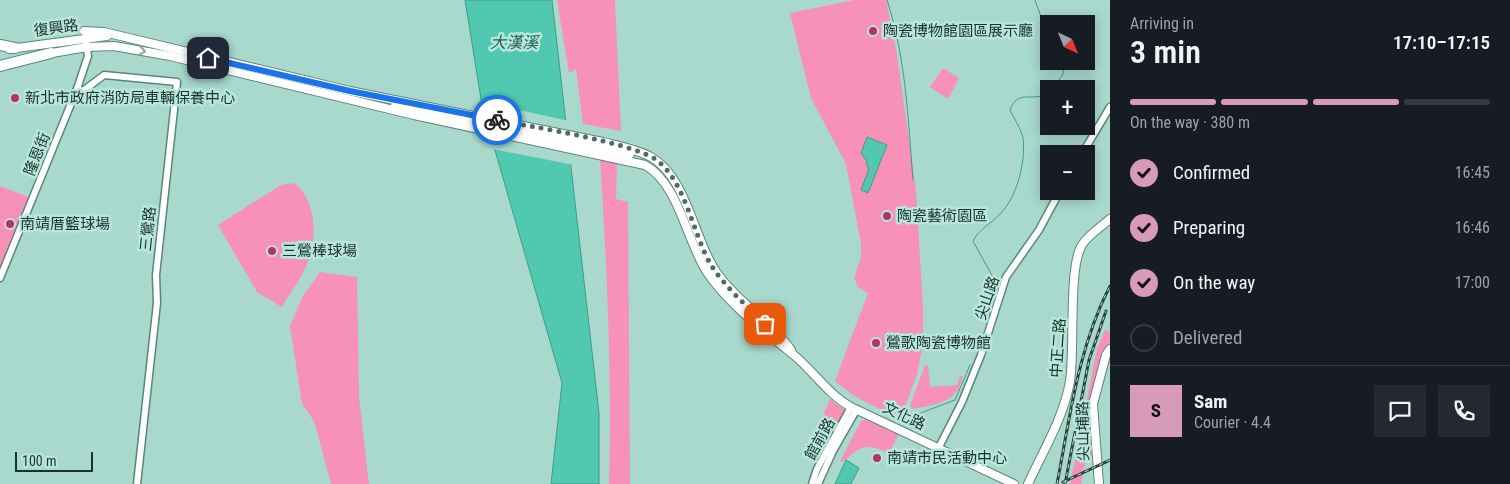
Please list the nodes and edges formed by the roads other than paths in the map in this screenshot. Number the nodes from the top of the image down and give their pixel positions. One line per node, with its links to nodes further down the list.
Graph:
1 (84, 34): 3 (street, 隆恩街); 4 (main road, 復興路); 7 (main road, 復興路)
2 (0, 45): 4 (highway)
3 (87, 47): 6 (main road, 復興路); 7 (main road, 復興路, one-way to 7); 10 (street, 隆恩街)
4 (15, 48): 5 (main road, 復興路)
5 (0, 50)
6 (51, 53): 8 (main road, 復興路); 9 (highway)
7 (171, 53): 11 (main road)
8 (0, 61)
9 (0, 66)
10 (77, 88): 17 (street, 隆恩街); 22 (street, 三鶯路)
11 (350, 94): 14 (main road); 18 (main road); 18 (main road)
12 (1110, 107): 13 (street)
13 (1087, 145)
14 (630, 154)
15 (1055, 200): 21 (street, 尖山路)
16 (1110, 219): 26 (main road, 中正二路)
17 (0, 278)
18 (736, 299): 20 (main road, 文化路)
19 (1110, 349): 27 (main road, 尖山埔路)
20 (854, 408): 21 (main road, 文化路); 23 (street, 館前路); 24 (street, 館前路)
21 (939, 447): 25 (main road, 文化路)
22 (137, 484)
23 (812, 484)
24 (818, 484)
25 (1014, 484)
26 (1028, 484)
27 (1099, 484)

